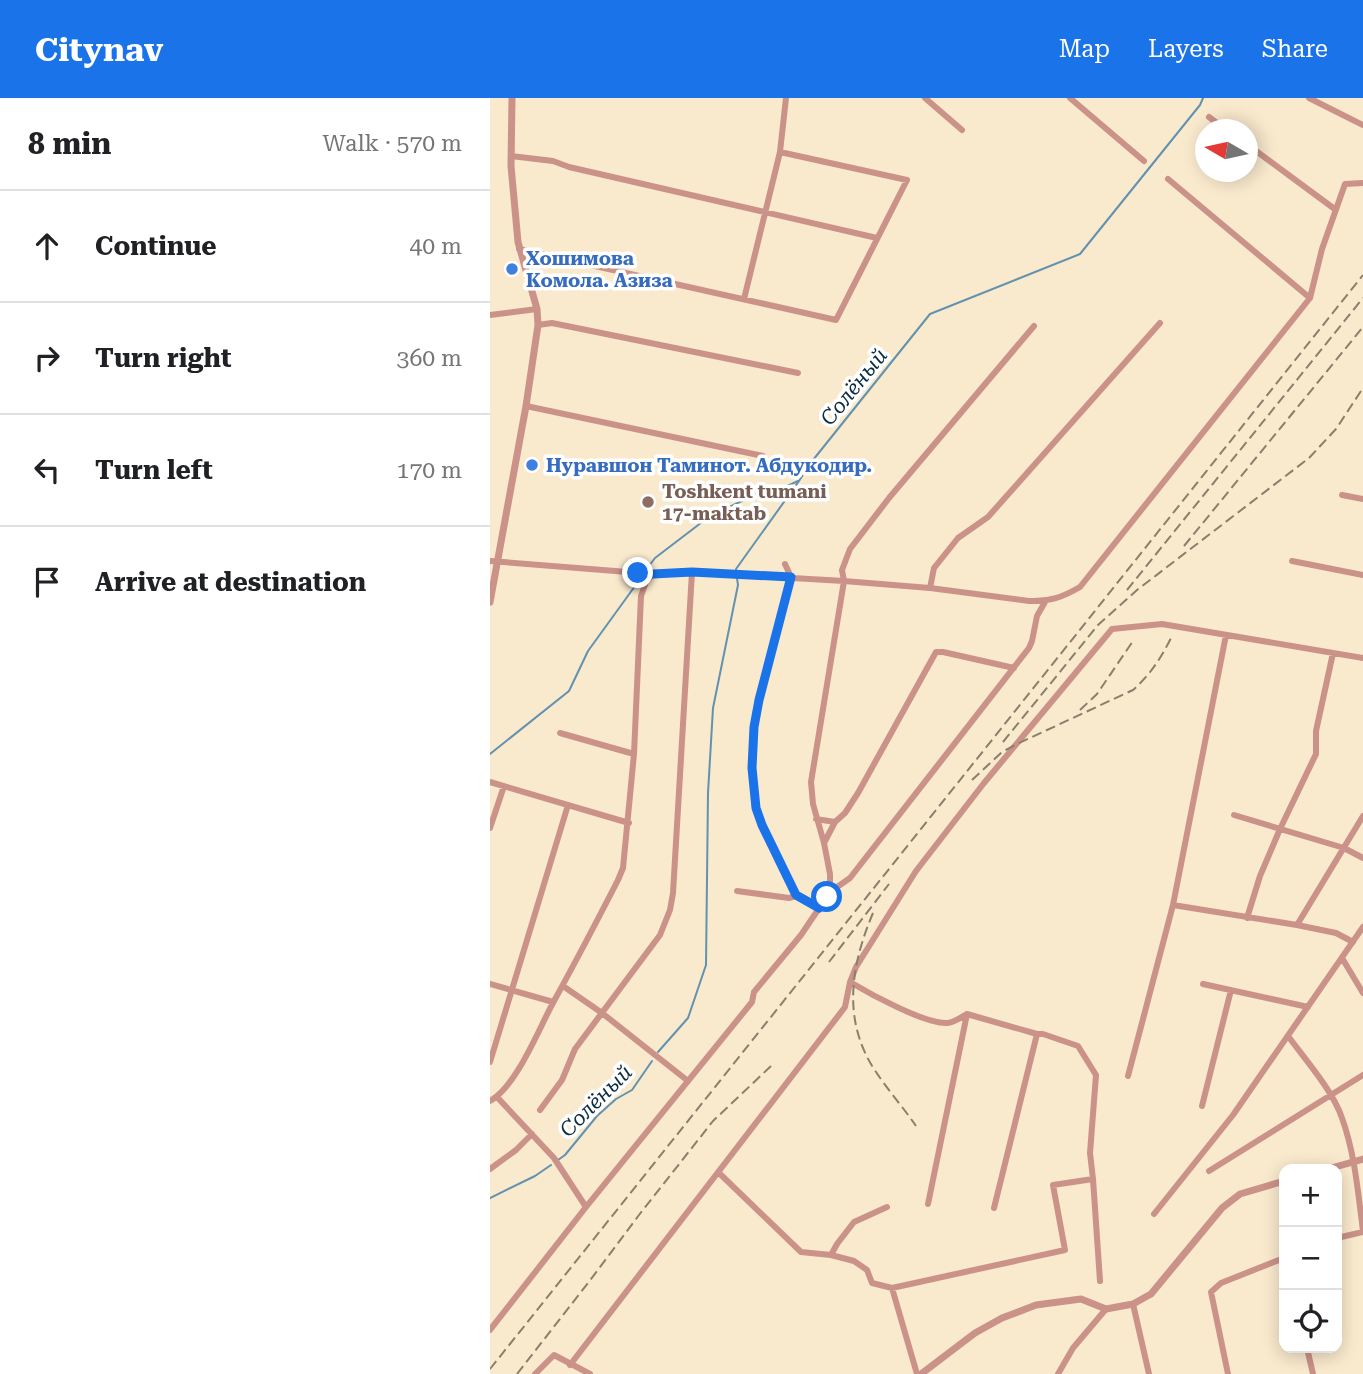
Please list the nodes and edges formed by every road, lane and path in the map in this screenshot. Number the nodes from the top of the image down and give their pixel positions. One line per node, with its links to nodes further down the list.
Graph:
1 (512, 98): 12 (street)
2 (786, 98): 10 (street)
3 (925, 98): 9 (street)
4 (1070, 98): 13 (street)
5 (1309, 98): 8 (street)
6 (1209, 117): 7 (street)
7 (1212, 119)
8 (1363, 125)
9 (962, 130)
10 (780, 152): 17 (street); 18 (street)
11 (1258, 152): 16 (street)
12 (511, 156): 17 (street); 19 (street)
13 (1144, 161)
14 (1168, 179): 20 (street)
15 (1363, 183): 16 (street)
16 (1336, 210): 20 (street)
17 (765, 213): 18 (street); 21 (street)
18 (877, 239): 21 (street)
19 (519, 249): 21 (street); 22 (street)
20 (1310, 298): 42 (street)
21 (744, 299)
22 (537, 309): 23 (street); 25 (street)
23 (490, 315)
24 (1160, 323): 40 (street)
25 (538, 325): 27 (street); 28 (street)
26 (1034, 326): 39 (street)
27 (798, 373)
28 (526, 407): 29 (street); 32 (street)
29 (763, 456)
30 (1342, 495): 31 (street)
31 (1363, 499)
32 (494, 561): 36 (street); 41 (street)
33 (1293, 561): 37 (street)
34 (785, 564): 38 (street)
35 (692, 572): 36 (street); 38 (street); 81 (street)
36 (651, 573): 48 (street)
37 (1363, 575)
38 (791, 577): 39 (street); 64 (street)
39 (844, 581): 40 (street); 54 (street)
40 (930, 588): 42 (street)
41 (490, 602)
42 (1045, 602): 46 (street)
43 (1226, 635): 44 (street); 65 (street); 72 (street)
44 (1333, 653): 45 (street); 58 (street)
45 (1363, 658)
46 (1014, 668): 55 (street); 63 (street)
47 (559, 733): 48 (street)
48 (634, 754): 56 (street)
49 (490, 782): 50 (street)
50 (504, 786): 51 (street); 57 (street)
51 (568, 805): 56 (street); 76 (street)
52 (1234, 815): 58 (street)
53 (1363, 816): 60 (street)
54 (816, 818): 55 (street); 59 (street)
55 (835, 822): 59 (street)
56 (629, 823): 75 (street)
57 (490, 828)
58 (1280, 829): 60 (street); 67 (street)
59 (824, 843): 63 (street)
60 (1344, 848): 61 (street); 68 (street)
61 (1363, 858)
62 (737, 891): 64 (street)
63 (830, 892): 66 (street)
64 (796, 895): 66 (street)
65 (1173, 905): 67 (street); 87 (street)
66 (819, 908): 88 (street)
67 (1247, 918): 68 (street)
68 (1297, 925): 70 (street)
69 (1363, 927): 70 (street)
70 (1353, 942): 71 (street)
71 (1342, 958): 78 (street); 80 (street)
72 (850, 982): 82 (street); 99 (street)
73 (490, 984): 76 (street)
74 (1202, 984): 77 (street)
75 (563, 986): 79 (street); 81 (street)
76 (511, 990): 79 (street); 85 (street)
77 (1231, 990): 80 (street); 91 (street)
78 (1363, 993)
79 (553, 1002): 90 (street)
80 (1308, 1007): 84 (street)
81 (602, 1013): 88 (street); 92 (street)
82 (967, 1014): 83 (street); 102 (street)
83 (1037, 1034): 100 (street); 105 (street)
84 (1288, 1036): 89 (street); 106 (street)
85 (490, 1062)
86 (1363, 1074): 89 (street)
87 (1128, 1076)
88 (688, 1081): 104 (street)
89 (1331, 1095): 95 (street); 98 (street)
90 (494, 1099): 93 (street)
91 (1202, 1106)
92 (540, 1110)
93 (532, 1133): 97 (street); 104 (street)
94 (1363, 1159): 95 (street)
95 (1353, 1162): 96 (street); 107 (street)
96 (1342, 1165)
97 (490, 1169)
98 (1209, 1171)
99 (718, 1172): 109 (street); 117 (street)
100 (1093, 1178): 111 (street); 112 (street)
101 (1279, 1182): 113 (street)
102 (928, 1204)
103 (887, 1207): 109 (street)
104 (586, 1208): 115 (street)
105 (994, 1208)
106 (1154, 1214)
107 (1363, 1232): 108 (street)
108 (1342, 1237)
109 (831, 1255): 112 (street)
110 (1279, 1260): 123 (street)
111 (1100, 1281)
112 (892, 1288): 120 (street)
113 (1133, 1304): 114 (street); 122 (street)
114 (1106, 1309): 120 (street); 121 (street)
115 (490, 1330)
116 (1308, 1353): 124 (street)
117 (570, 1364): 118 (street); 119 (street)
118 (535, 1374)
119 (590, 1374)
120 (919, 1374)
121 (1058, 1374)
122 (1149, 1374)
123 (1227, 1374)
124 (1313, 1374)

